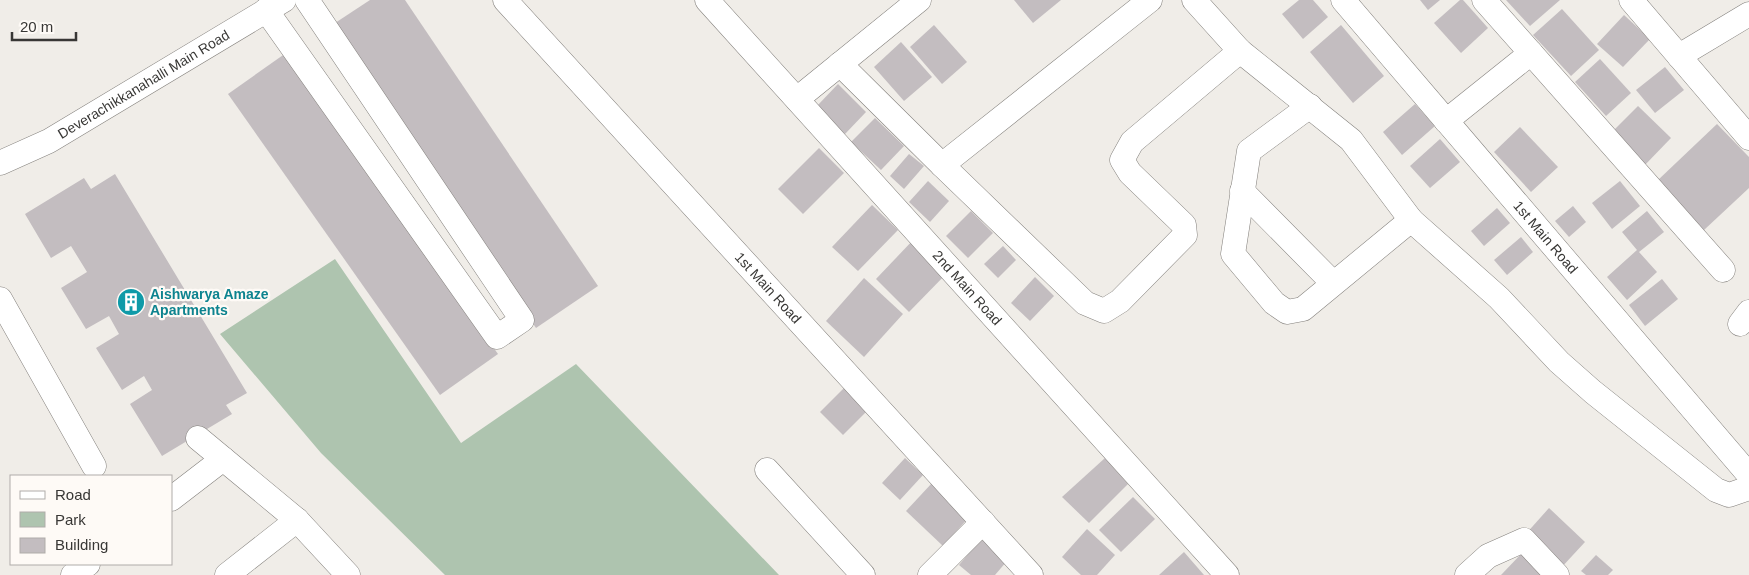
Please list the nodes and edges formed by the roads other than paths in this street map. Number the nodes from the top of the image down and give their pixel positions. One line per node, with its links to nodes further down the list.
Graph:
1 (307, 0): 10 (street)
2 (505, 0): 35 (street, 1st Main Road)
3 (707, 0): 16 (street, 2nd Main Road)
4 (919, 0): 15 (street)
5 (1150, 0): 21 (street)
6 (1194, 0): 12 (street)
7 (1343, 0): 18 (street, 1st Main Road)
8 (1484, 0): 13 (street)
9 (1631, 0): 14 (street)
10 (275, 5): 20 (street, Deverachikkanahalli Main Road)
11 (1749, 14): 14 (street)
12 (1240, 51): 17 (street); 21 (street)
13 (1531, 53): 18 (street); 24 (street)
14 (1679, 56): 19 (street)
15 (840, 64): 16 (street); 21 (street)
16 (797, 99): 43 (street, 2nd Main Road)
17 (1310, 106): 22 (street); 23 (street)
18 (1446, 120): 31 (street, 1st Main Road)
19 (1749, 138)
20 (0, 163)
21 (942, 165)
22 (1242, 191): 25 (street); 25 (street)
23 (1411, 220): 25 (street); 32 (street)
24 (1723, 270)
25 (1333, 283)
26 (0, 299): 29 (street)
27 (198, 438): 28 (street)
28 (223, 458): 33 (street); 34 (street)
29 (94, 466)
30 (767, 470): 40 (street)
31 (1749, 475)
32 (1749, 488)
33 (172, 498)
34 (297, 520): 38 (street); 39 (street)
35 (983, 522): 41 (street); 42 (street, 1st Main Road)
36 (87, 565): 37 (street)
37 (73, 575)
38 (227, 575)
39 (348, 575)
40 (863, 575)
41 (930, 575)
42 (1031, 575)
43 (1227, 575)
44 (1468, 575): 45 (street)
45 (1557, 575)

